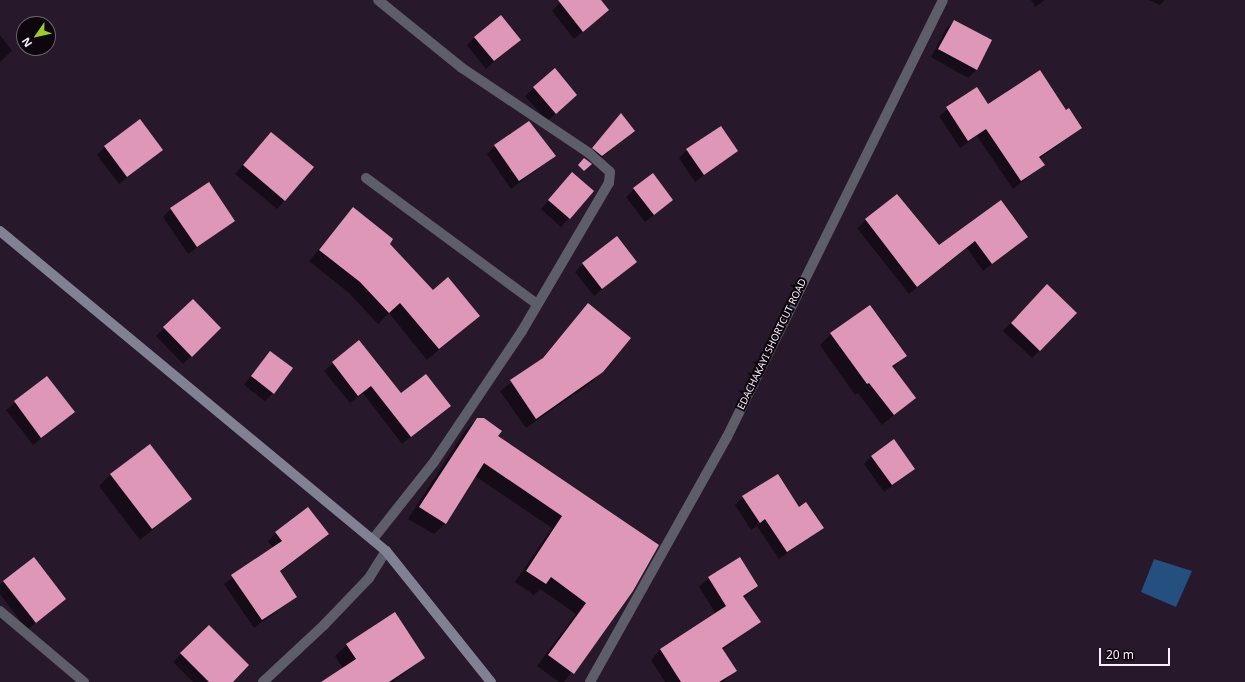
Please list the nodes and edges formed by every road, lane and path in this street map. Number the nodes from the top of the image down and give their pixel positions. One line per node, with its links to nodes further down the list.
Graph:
1 (378, 0): 5 (street)
2 (943, 0): 12 (street, EDACHAKAYI SHORTCUT ROAD)
3 (366, 178): 5 (street)
4 (0, 231): 6 (main road)
5 (537, 304): 6 (street)
6 (373, 539): 7 (main road)
7 (386, 551): 10 (street); 11 (main road)
8 (0, 611): 9 (street)
9 (84, 682)
10 (262, 682)
11 (491, 682)
12 (590, 682)

